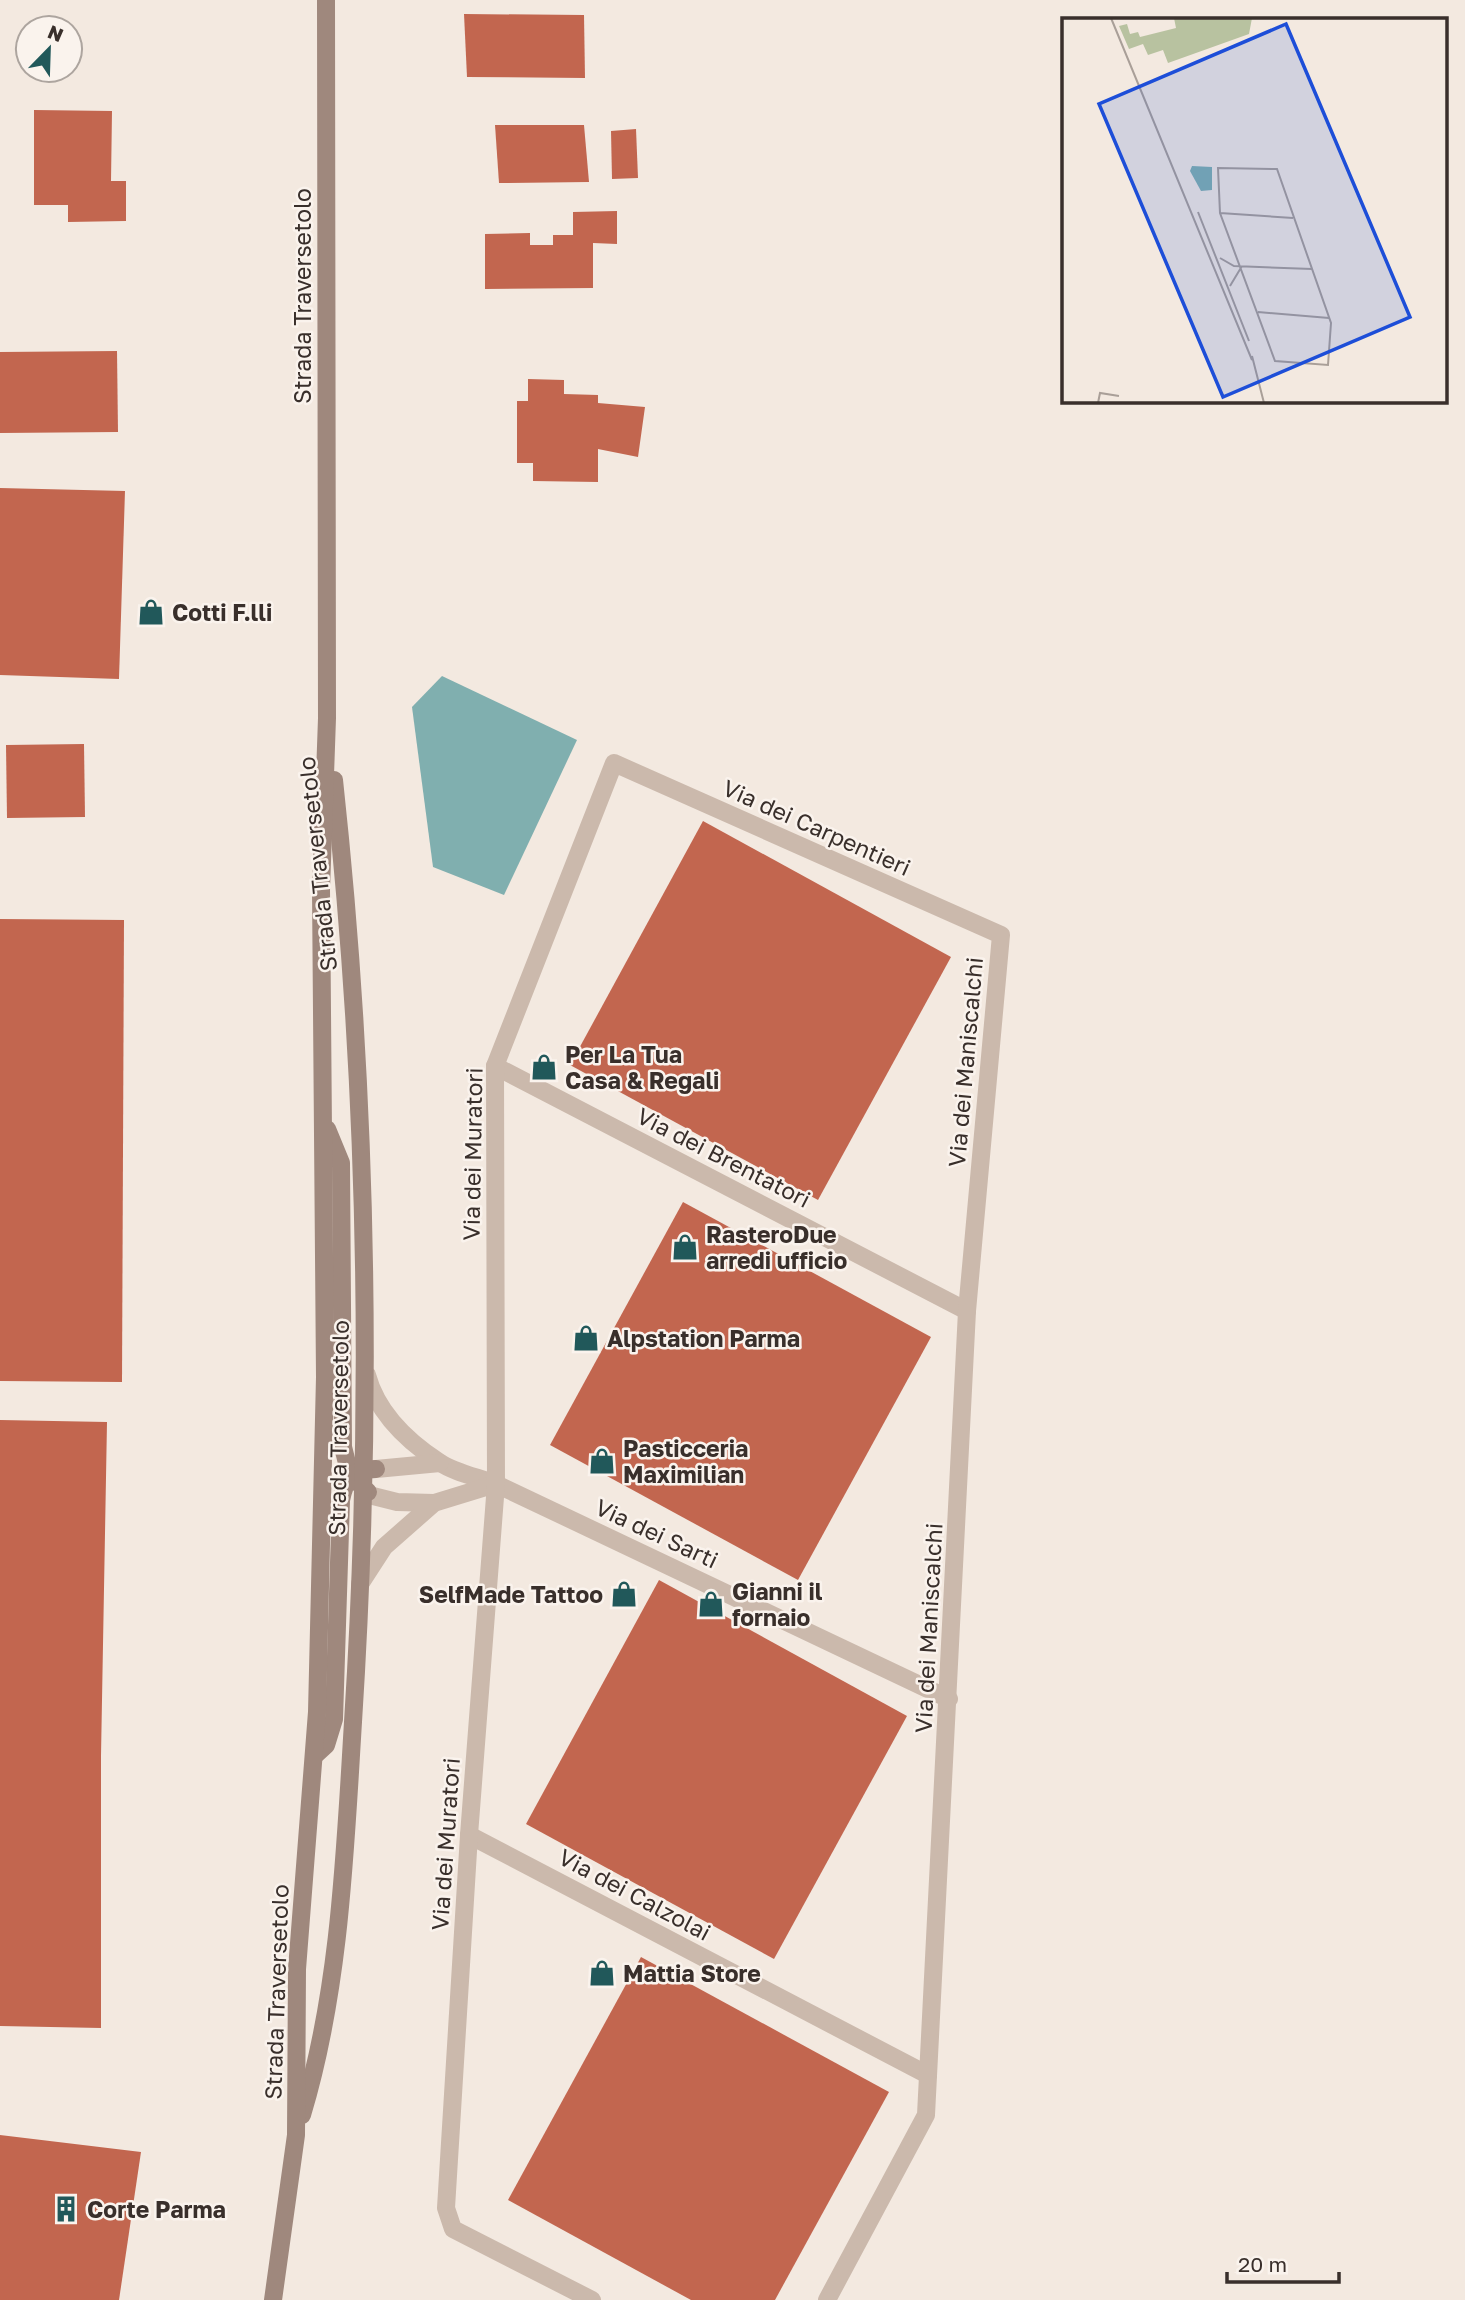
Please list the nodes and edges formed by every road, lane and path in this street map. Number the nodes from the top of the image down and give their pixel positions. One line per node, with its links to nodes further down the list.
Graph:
1 (326, 0): 2 (main road, Strada Traversetolo)
2 (327, 718): 6 (main road, Strada Traversetolo); 8 (main road, Strada Traversetolo)
3 (614, 763): 4 (street, Via dei Carpentieri); 5 (street, Via dei Muratori)
4 (1001, 935): 7 (street, Via dei Maniscalchi)
5 (495, 1066): 7 (street, Via dei Brentatori); 11 (street, Via dei Muratori)
6 (323, 1119): 10 (main road); 15 (main road, Strada Traversetolo)
7 (967, 1311): 14 (street, Via dei Maniscalchi)
8 (365, 1371): 9 (street); 10 (main road, Strada Traversetolo)
9 (440, 1463): 10 (street); 11 (street)
10 (365, 1479): 12 (street); 13 (main road, Strada Traversetolo); 15 (main road)
11 (496, 1484): 12 (street); 14 (street, Via dei Sarti); 16 (street, Via dei Muratori)
12 (434, 1503): 13 (street)
13 (360, 1584): 18 (main road, Strada Traversetolo)
14 (949, 1699): 17 (street, Via dei Maniscalchi)
15 (314, 1756): 18 (main road, Strada Traversetolo)
16 (469, 1835): 17 (street, Via dei Calzolai); 20 (street, Via dei Muratori)
17 (928, 2075): 21 (street, Via dei Maniscalchi)
18 (296, 2135): 19 (main road, Strada Traversetolo)
19 (273, 2300)
20 (592, 2300)
21 (827, 2300)

